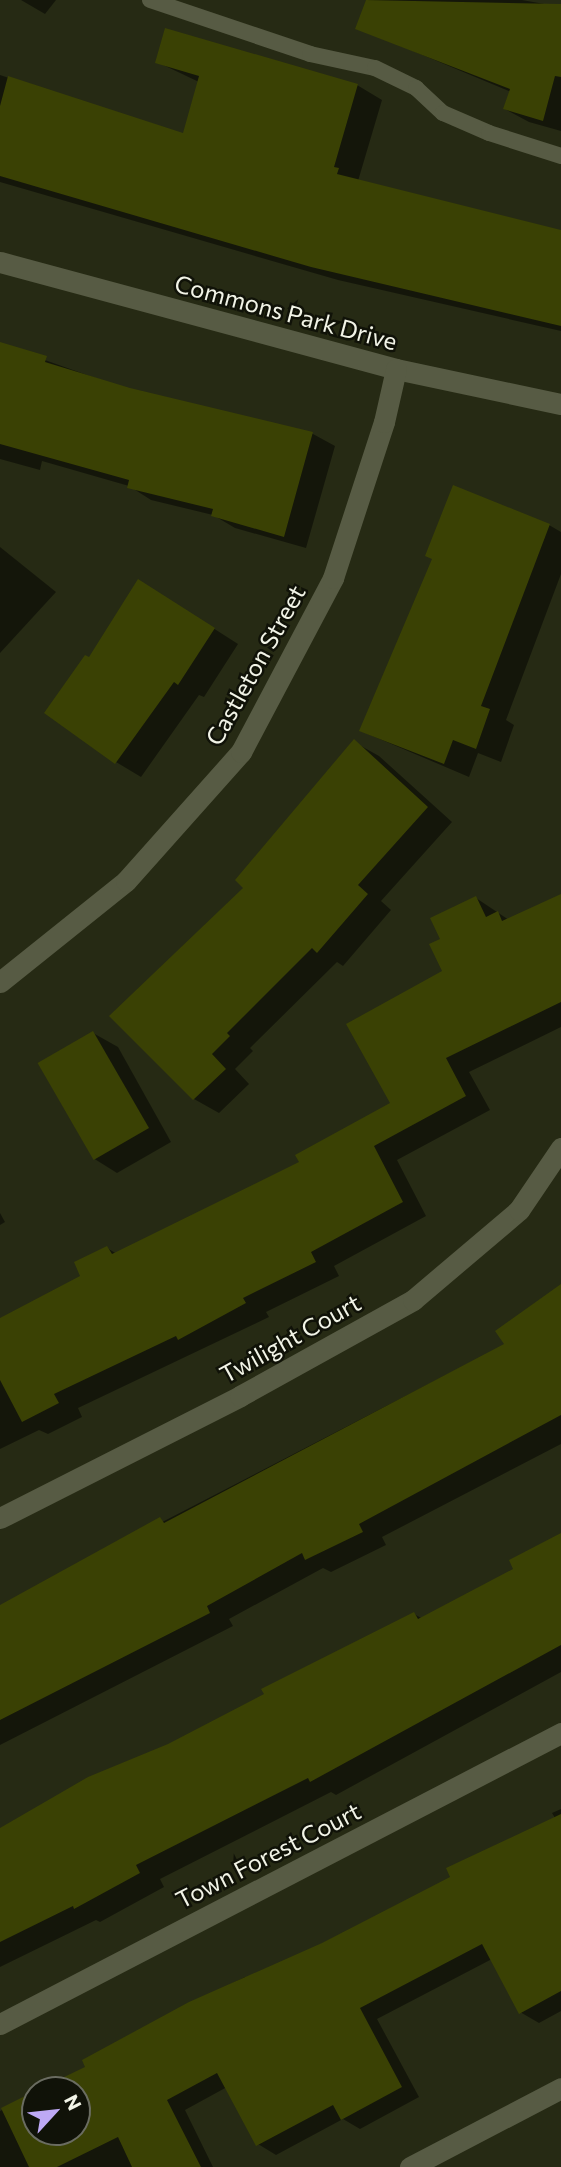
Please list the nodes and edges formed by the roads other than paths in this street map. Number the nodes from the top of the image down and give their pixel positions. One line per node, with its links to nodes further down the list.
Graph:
1 (150, 0): 2 (lane)
2 (561, 156)
3 (0, 262): 4 (street, Commons Park Drive)
4 (396, 369): 5 (street, Commons Park Drive); 6 (street, Castleton Street)
5 (561, 404)
6 (0, 982)
7 (561, 1148): 8 (street, Twilight Court)
8 (0, 1518)
9 (561, 1733): 10 (street, Town Forest Court)
10 (0, 2024)
11 (561, 2088): 12 (street)
12 (410, 2167)

